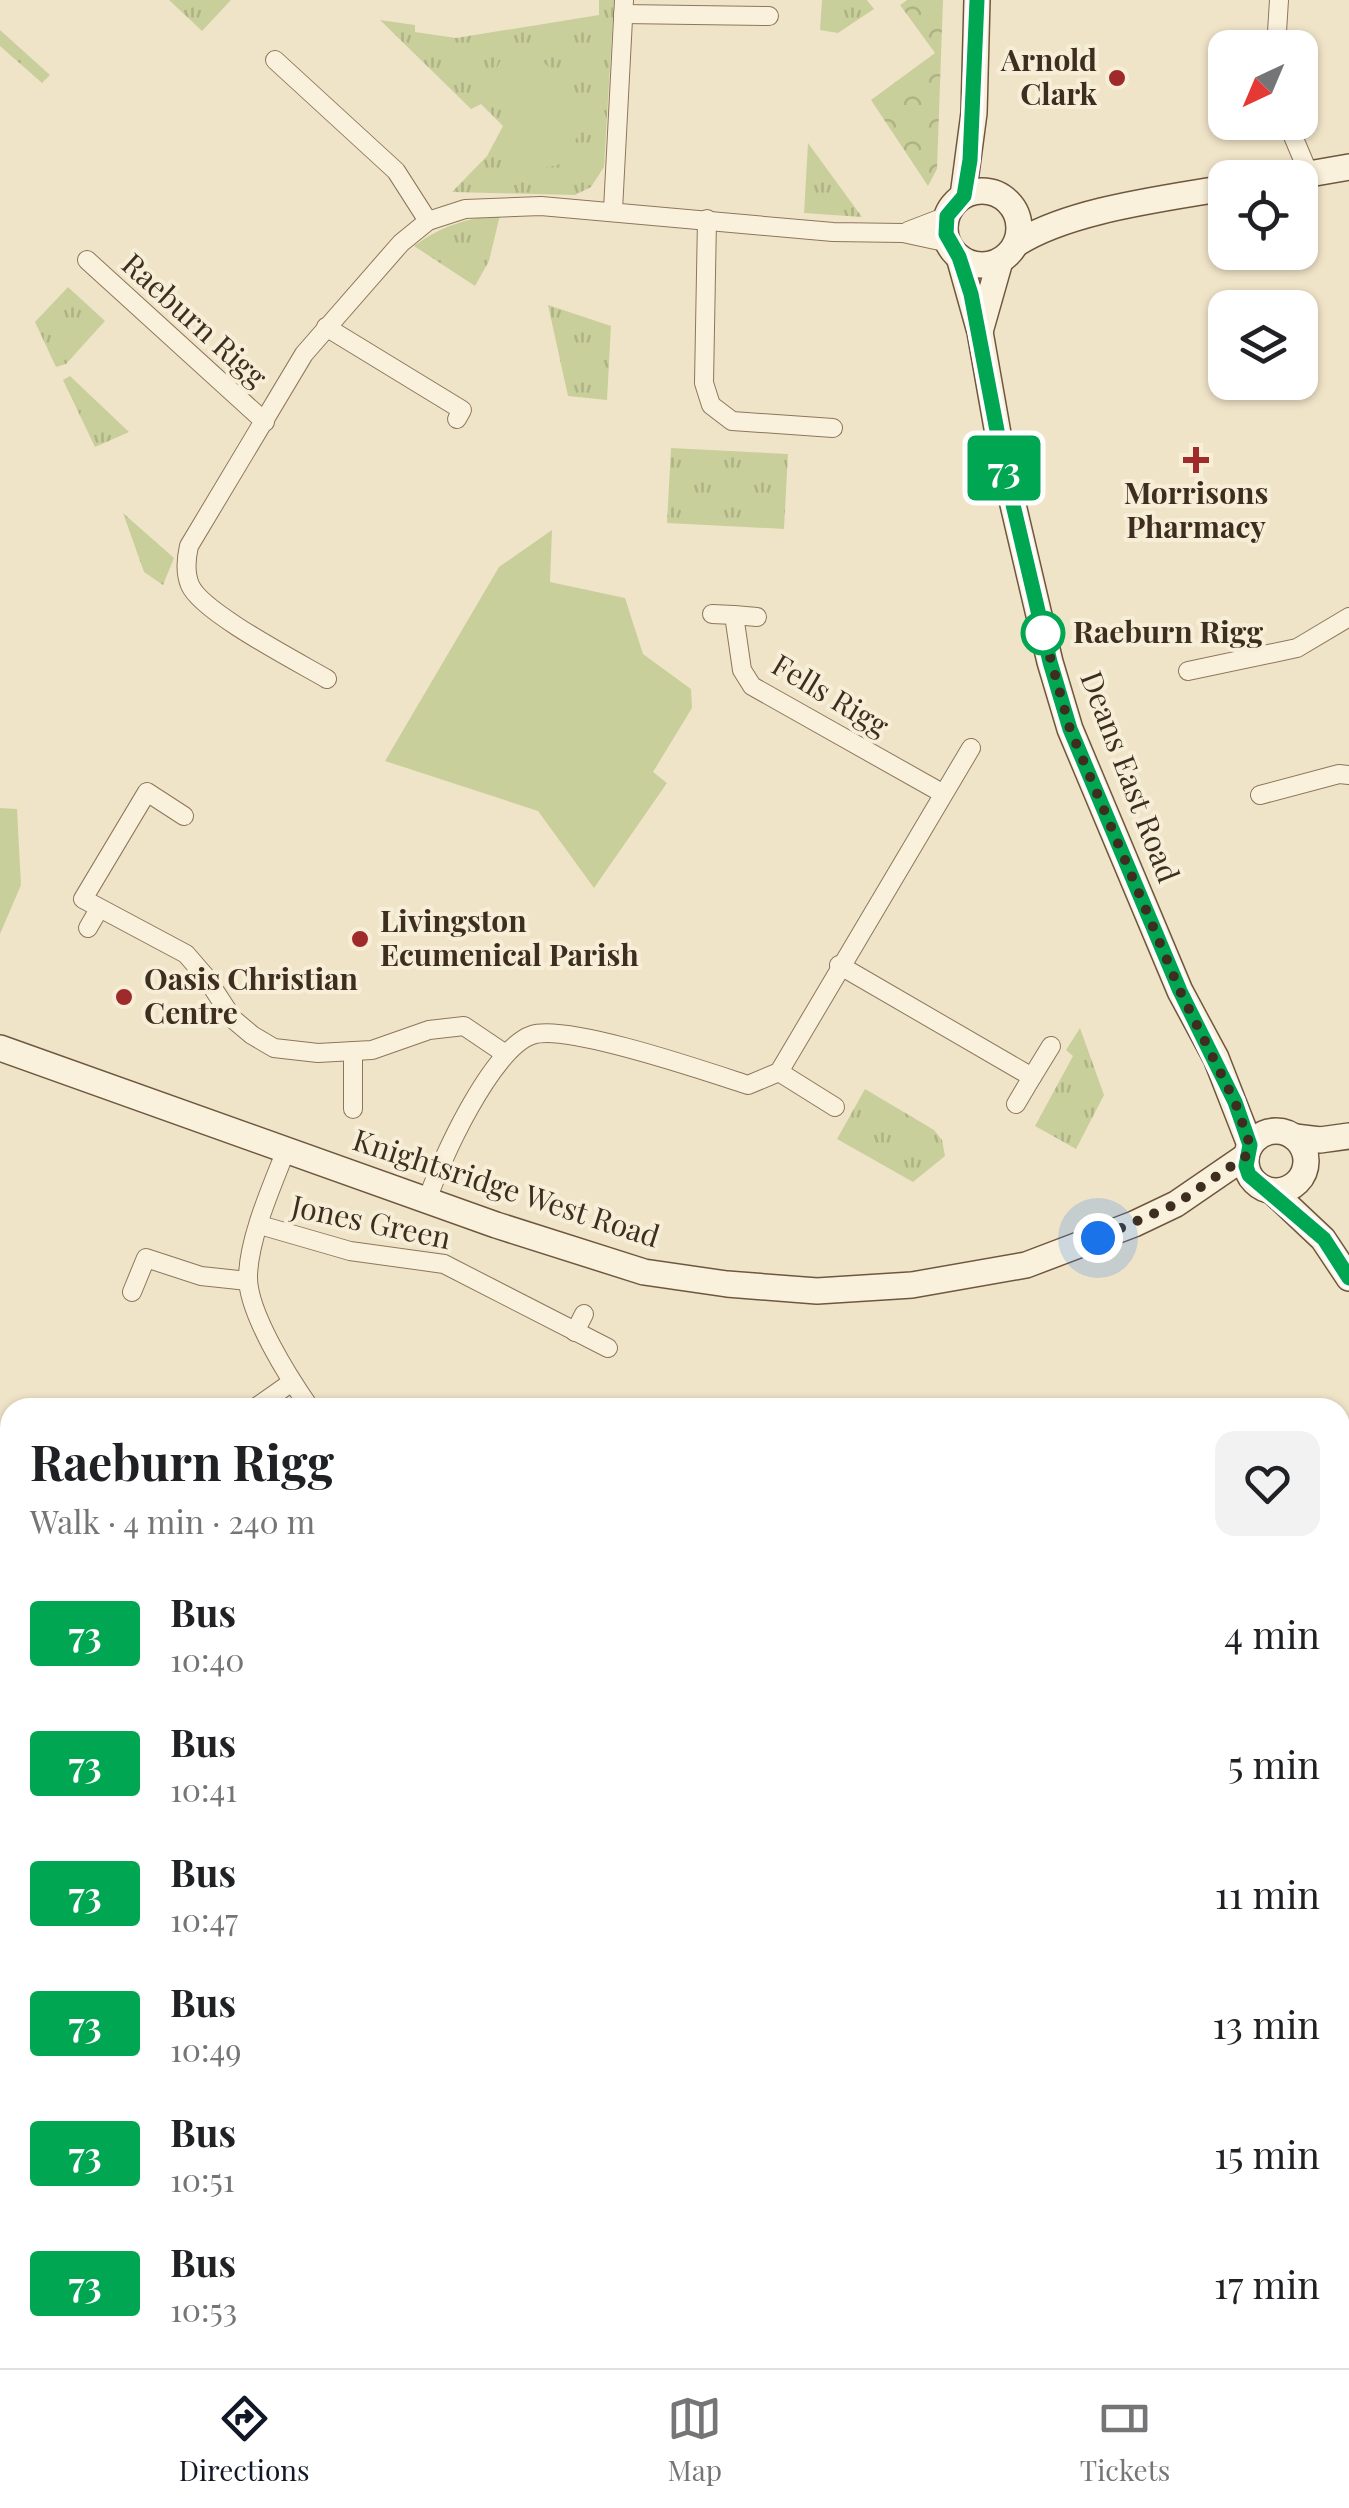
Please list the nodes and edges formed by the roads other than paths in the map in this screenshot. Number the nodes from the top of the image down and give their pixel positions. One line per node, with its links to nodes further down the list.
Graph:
1 (977, 0): 7 (street)
2 (1279, 0): 5 (street)
3 (624, 7): 4 (street); 13 (street)
4 (769, 16)
5 (1277, 30)
6 (275, 60): 16 (street)
7 (974, 113): 11 (street); 12 (street)
8 (1349, 168): 9 (street)
9 (1318, 173)
10 (1208, 192): 15 (street)
11 (1006, 201): 12 (street); 15 (street); 19 (street)
12 (955, 206): 17 (street, Raeburn Rigg); 18 (street)
13 (613, 210): 14 (street, Raeburn Rigg); 16 (street, Raeburn Rigg)
14 (708, 219): 17 (street, Raeburn Rigg); 25 (street)
15 (1072, 220): 19 (street)
16 (428, 221): 21 (street, Raeburn Rigg)
17 (903, 233): 18 (street, Raeburn Rigg)
18 (954, 250): 19 (street); 22 (street, Deans East Road)
19 (1008, 252): 22 (street, Deans East Road)
20 (87, 260): 24 (street, Raeburn Rigg)
21 (326, 327): 23 (street); 24 (street, Raeburn Rigg)
22 (980, 332): 44 (street, Deans East Road)
23 (456, 420)
24 (265, 422): 31 (street, Raeburn Rigg)
25 (832, 428)
26 (712, 614): 27 (street, Fells Rigg)
27 (734, 615): 28 (street, Fells Rigg); 34 (street, Fells Rigg)
28 (757, 617)
29 (1349, 617): 30 (street)
30 (1188, 671)
31 (327, 679)
32 (970, 748): 34 (street)
33 (1349, 775): 35 (street)
34 (942, 793): 39 (street)
35 (1260, 796)
36 (184, 816): 37 (street)
37 (91, 904): 38 (street); 42 (street)
38 (88, 928)
39 (839, 965): 45 (street); 46 (street)
40 (1051, 1046): 46 (street)
41 (6, 1051): 52 (street, Knightsridge West Road)
42 (352, 1051): 43 (street); 49 (street)
43 (504, 1052): 45 (street); 56 (street)
44 (1216, 1058): 50 (street, Deans East Road); 53 (street, Deans East Road)
45 (778, 1072): 48 (street)
46 (1032, 1077): 47 (street)
47 (1016, 1104)
48 (834, 1108)
49 (353, 1109)
50 (1286, 1134): 51 (street); 53 (street); 54 (street)
51 (1349, 1138): 54 (street)
52 (286, 1150): 56 (street, Knightsridge West Road); 58 (street, Jones Green)
53 (1248, 1150): 55 (street); 57 (street, Knightsridge West Road)
54 (1304, 1172): 55 (street); 59 (street)
55 (1263, 1187): 57 (street, Knightsridge West Road); 59 (street)
56 (427, 1201): 57 (street, Knightsridge West Road)
57 (1176, 1204)
58 (260, 1225): 61 (street, Jones Green); 64 (street, Jones Green)
59 (1324, 1239): 60 (street)
60 (1349, 1278)
61 (248, 1280): 62 (street); 66 (street)
62 (132, 1292)
63 (584, 1314): 64 (street)
64 (574, 1332): 65 (street, Jones Green)
65 (608, 1348)
66 (292, 1382): 67 (street); 68 (street)
67 (269, 1398)
68 (303, 1398)

